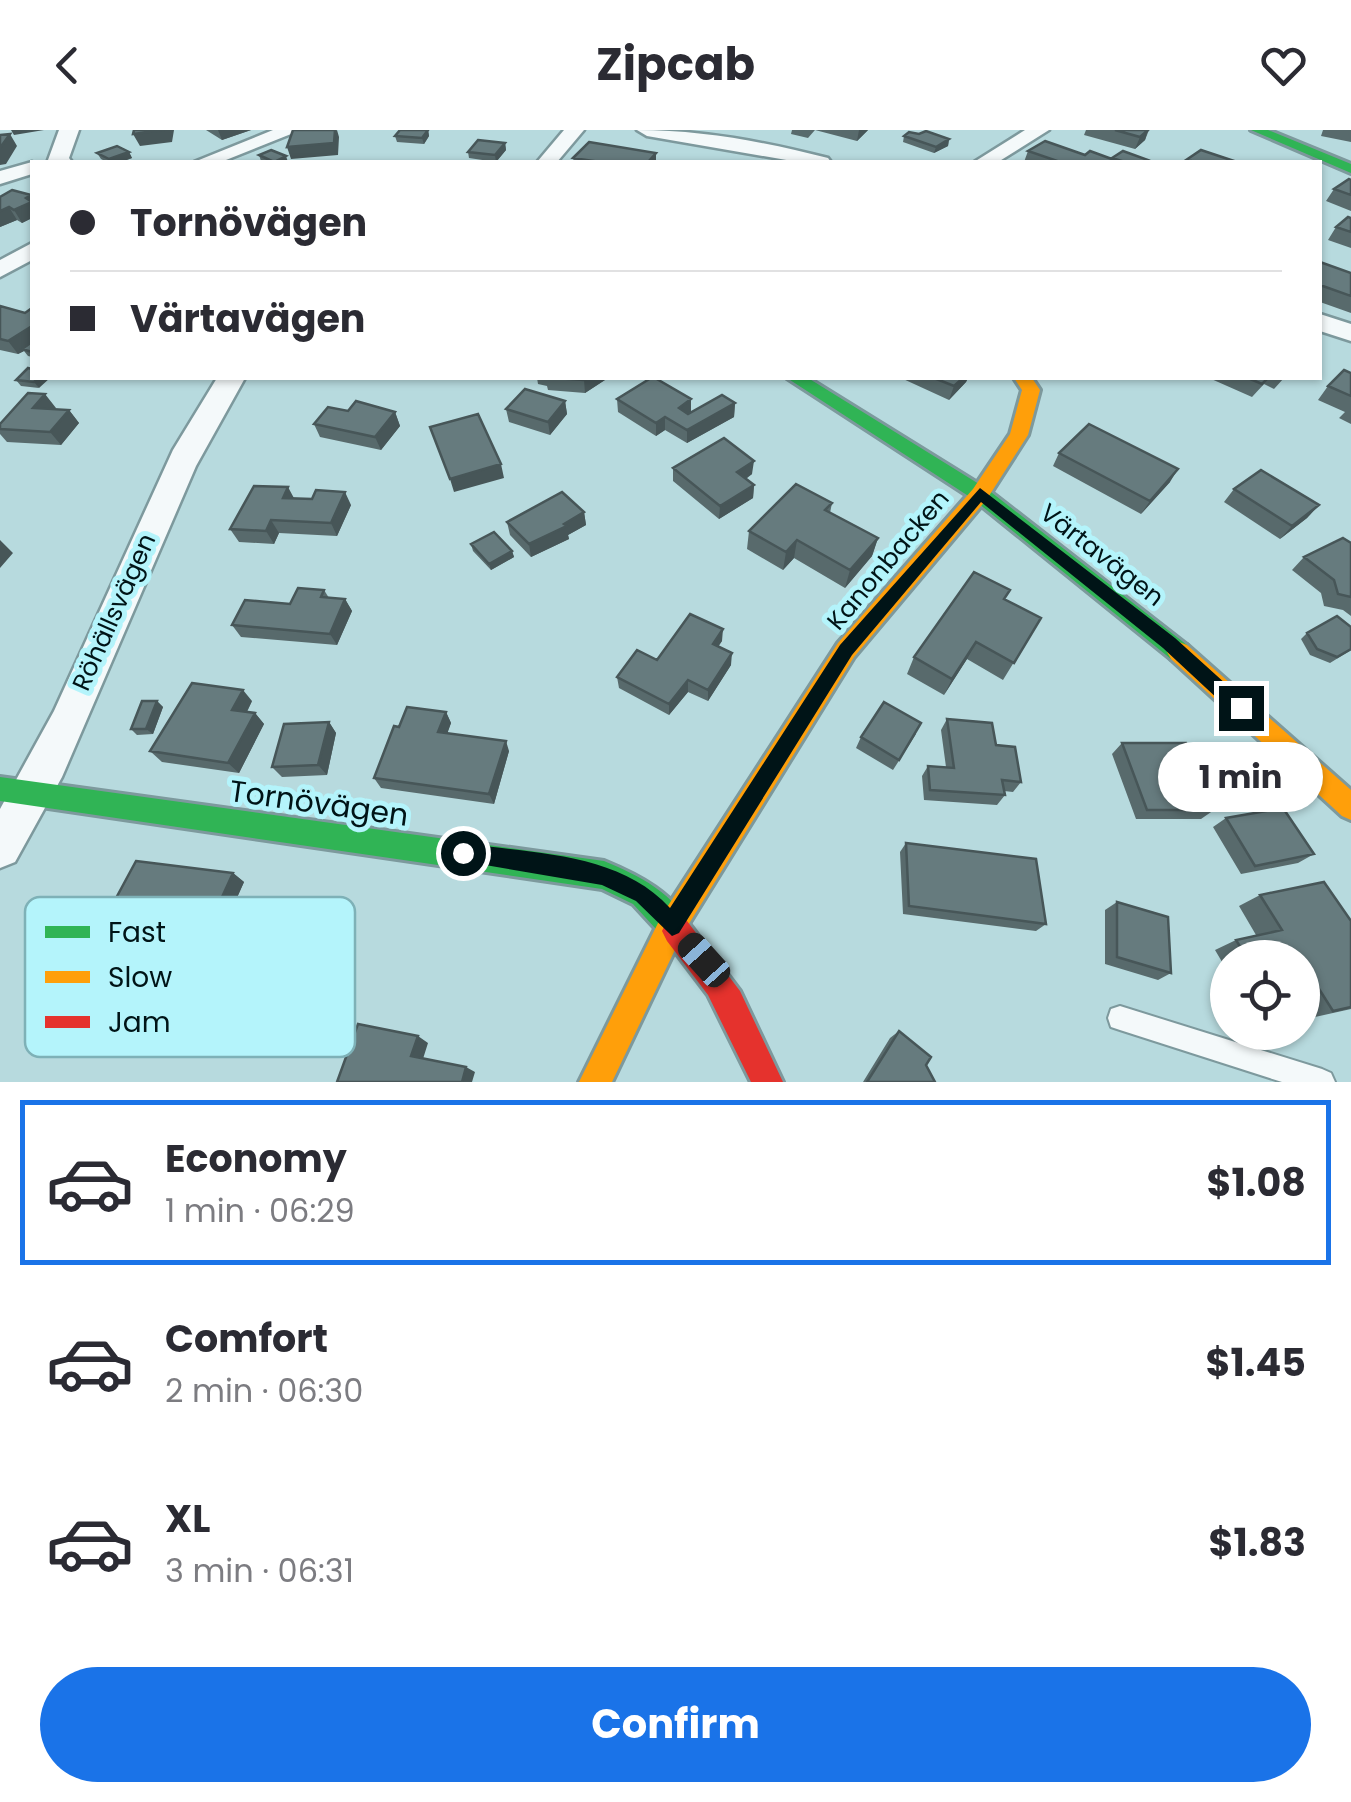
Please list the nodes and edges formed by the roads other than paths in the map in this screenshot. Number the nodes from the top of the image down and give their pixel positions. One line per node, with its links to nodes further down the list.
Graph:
1 (69, 130): 7 (street)
2 (290, 130): 8 (street)
3 (574, 130): 9 (street)
4 (647, 130): 10 (street)
5 (1039, 130): 11 (street)
6 (1261, 131): 13 (street)
7 (58, 160)
8 (209, 160)
9 (549, 160)
10 (813, 160)
11 (987, 160)
12 (30, 169): 14 (street)
13 (1351, 169)
14 (0, 178)
15 (30, 251): 16 (street)
16 (0, 270)
17 (1322, 323): 18 (street)
18 (1351, 333)
19 (229, 380): 24 (street, Röhällsvägen)
20 (799, 380): 22 (street, Värtavägen)
21 (1024, 380): 22 (street, Kanonbacken)
22 (980, 494): 25 (street, Värtavägen); 27 (street, Kanonbacken)
23 (0, 790): 24 (street, Tornövägen)
24 (36, 794): 26 (street, Röhällsvägen); 27 (street, Tornövägen)
25 (1351, 807)
26 (0, 848)
27 (672, 925): 29 (street, Kanonbacken); 30 (street, Tornövägen)
28 (1120, 1018): 31 (lane)
29 (595, 1082)
30 (768, 1082)
31 (1322, 1082)

